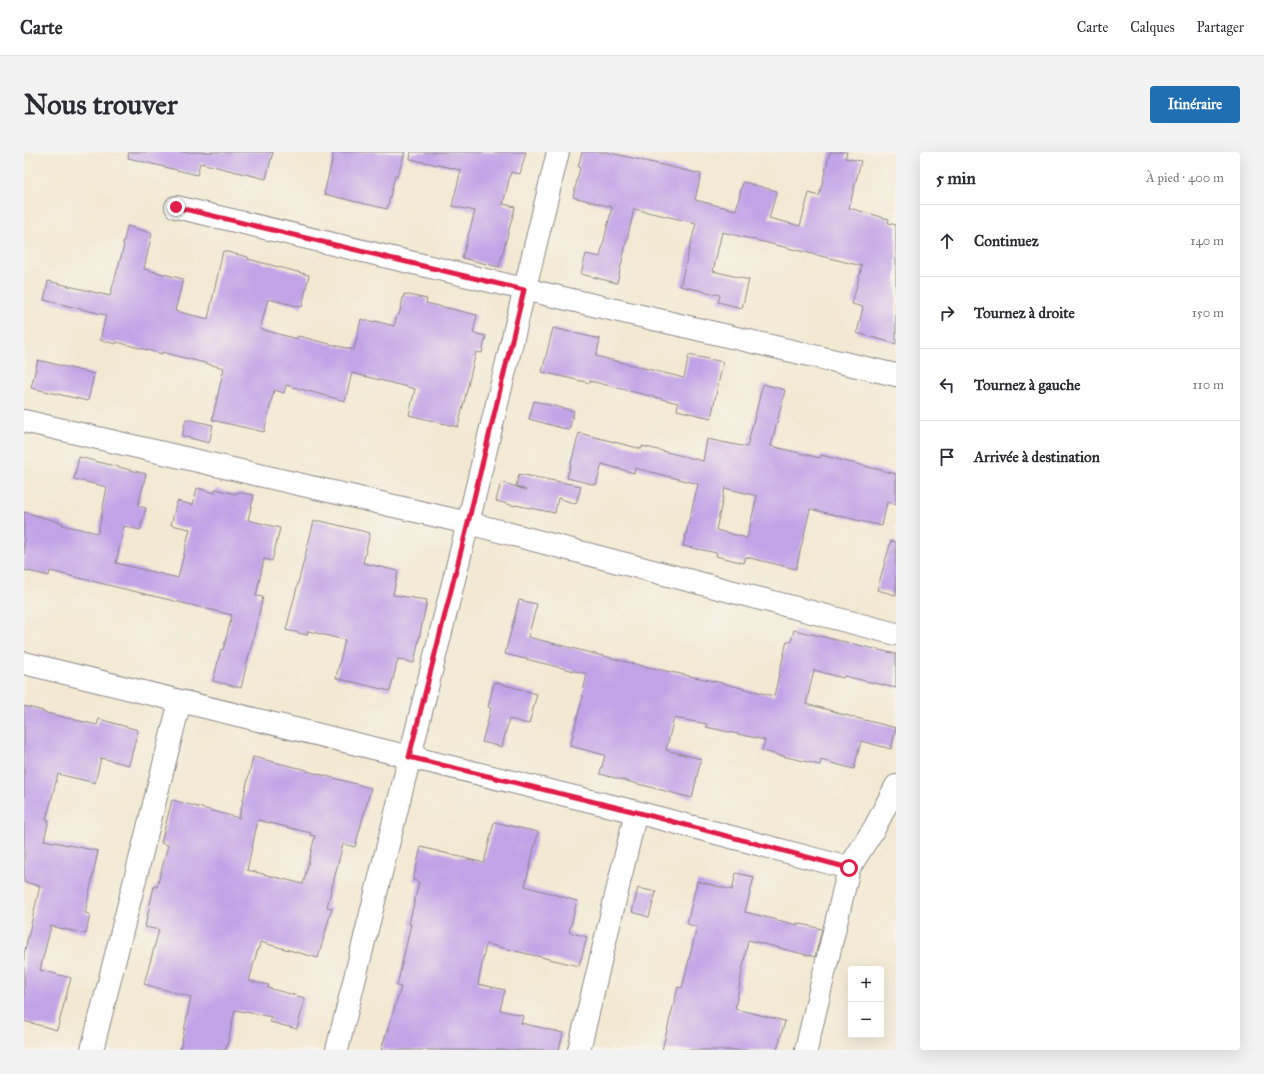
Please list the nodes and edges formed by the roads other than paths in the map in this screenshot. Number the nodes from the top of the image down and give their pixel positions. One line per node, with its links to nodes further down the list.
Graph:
1 (558, 152): 3 (street)
2 (176, 207): 3 (street)
3 (524, 290): 4 (street); 6 (street)
4 (896, 375)
5 (24, 421): 6 (street)
6 (468, 523): 7 (street); 10 (street)
7 (896, 634)
8 (24, 663): 9 (street)
9 (180, 701): 10 (street); 14 (street)
10 (409, 757): 12 (street); 15 (street)
11 (896, 786): 13 (street)
12 (636, 812): 13 (street); 16 (street)
13 (849, 868): 17 (street)
14 (92, 1050)
15 (337, 1050)
16 (579, 1050)
17 (806, 1050)

